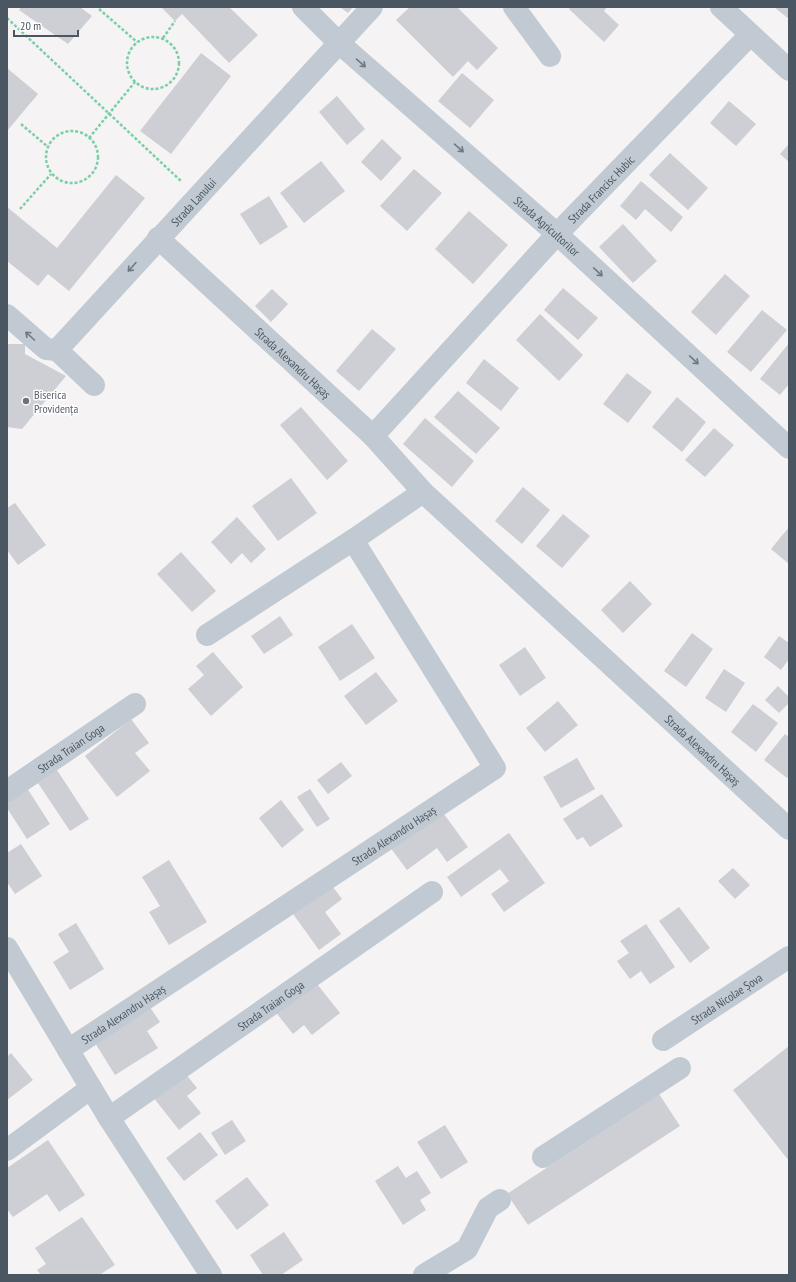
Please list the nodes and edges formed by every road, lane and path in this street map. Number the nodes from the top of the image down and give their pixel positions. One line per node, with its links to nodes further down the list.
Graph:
1 (303, 7): 11 (street, Strada Agricultorilor)
2 (372, 7): 11 (street, Strada Lanului)
3 (514, 7): 12 (street)
4 (721, 7): 8 (street)
5 (99, 9): 10 (path)
6 (7, 18): 15 (path)
7 (175, 22): 9 (path)
8 (750, 35): 13 (street); 22 (street, Strada Francisc Hubic)
9 (163, 38): 10 (path); 14 (path)
10 (137, 42): 14 (path)
11 (339, 43): 20 (street, Strada Lanului); 22 (street, Strada Agricultorilor, one-way to 22)
12 (550, 56)
13 (789, 70)
14 (135, 82): 15 (path)
15 (108, 113): 17 (path); 20 (path)
16 (21, 124): 18 (path)
17 (89, 138): 18 (path); 19 (path)
18 (48, 147): 19 (path)
19 (51, 174): 21 (path)
20 (197, 196): 23 (street, Strada Lanului)
21 (20, 209)
22 (557, 234): 27 (street, Strada Francisc Hubic); 28 (street, Strada Agricultorilor, one-way to 28)
23 (158, 238): 25 (street, Strada Lanului, one-way to 25); 27 (street, Strada Alexandru Hașaș)
24 (7, 315): 25 (street, one-way to 24)
25 (58, 350): 26 (street)
26 (94, 386)
27 (373, 436): 29 (street, Strada Alexandru Hașaș)
28 (789, 448)
29 (423, 492): 30 (street); 34 (street, Strada Alexandru Hașaș)
30 (353, 540): 31 (street); 39 (street, Strada Alexandru Hașaș)
31 (207, 635)
32 (135, 704): 33 (street, Strada Traian Goga)
33 (7, 791)
34 (789, 829)
35 (432, 892): 42 (street, Strada Traian Goga)
36 (7, 948): 39 (street)
37 (789, 957): 38 (street, Strada Nicolae Șova)
38 (663, 1040)
39 (68, 1050): 41 (street)
40 (680, 1068): 44 (street)
41 (91, 1088): 42 (street); 43 (street)
42 (109, 1118): 46 (street)
43 (7, 1150)
44 (543, 1157)
45 (500, 1200): 47 (street)
46 (211, 1275)
47 (424, 1275)

